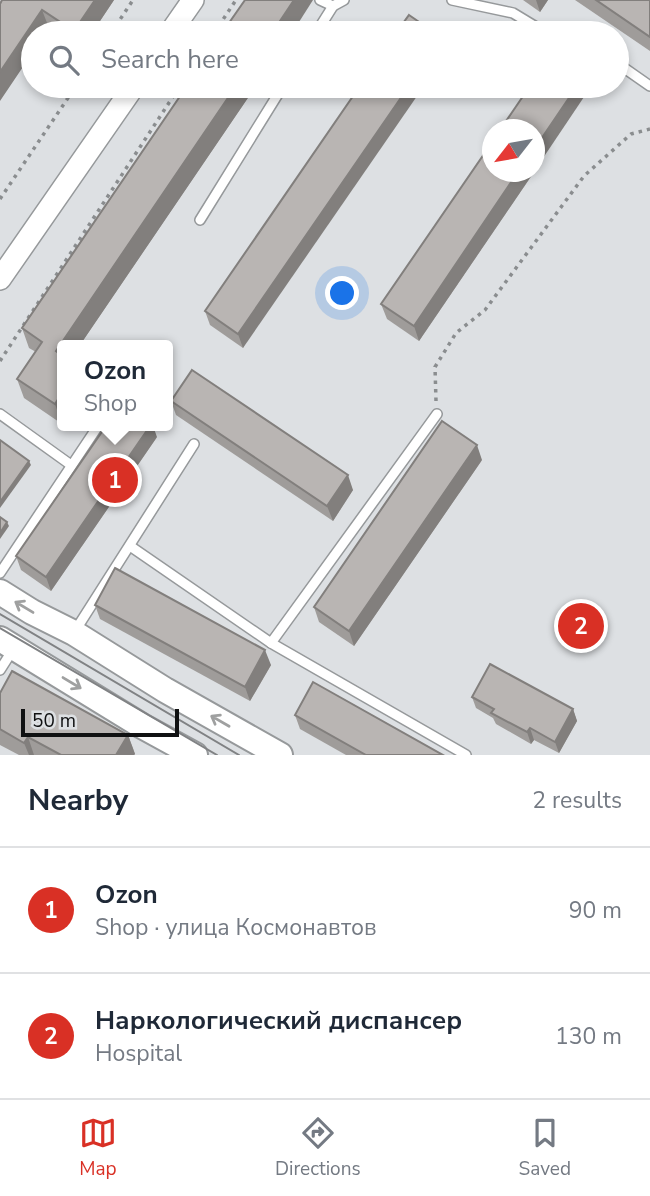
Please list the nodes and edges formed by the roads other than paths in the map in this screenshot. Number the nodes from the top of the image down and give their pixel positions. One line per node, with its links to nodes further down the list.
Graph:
1 (193, 0): 6 (street)
2 (320, 0): 5 (lane)
3 (344, 0): 5 (lane)
4 (452, 0): 8 (lane)
5 (333, 6): 7 (lane)
6 (178, 21)
7 (324, 21)
8 (526, 21)
9 (629, 72): 10 (lane)
10 (650, 86)
11 (126, 98): 14 (street)
12 (276, 98): 13 (lane)
13 (200, 220)
14 (0, 279)
15 (0, 414): 19 (lane)
16 (437, 414): 25 (lane)
17 (95, 431): 19 (lane)
18 (194, 444): 20 (lane)
19 (71, 465): 21 (lane)
20 (130, 546): 23 (lane); 25 (lane)
21 (0, 573)
22 (0, 592): 23 (main road, one-way to 22)
23 (74, 632): 28 (main road, one-way to 23)
24 (7, 643): 26 (lane); 27 (main road, one-way to 27)
25 (271, 643): 29 (lane)
26 (0, 670)
27 (195, 755)
28 (279, 755)
29 (466, 755)

